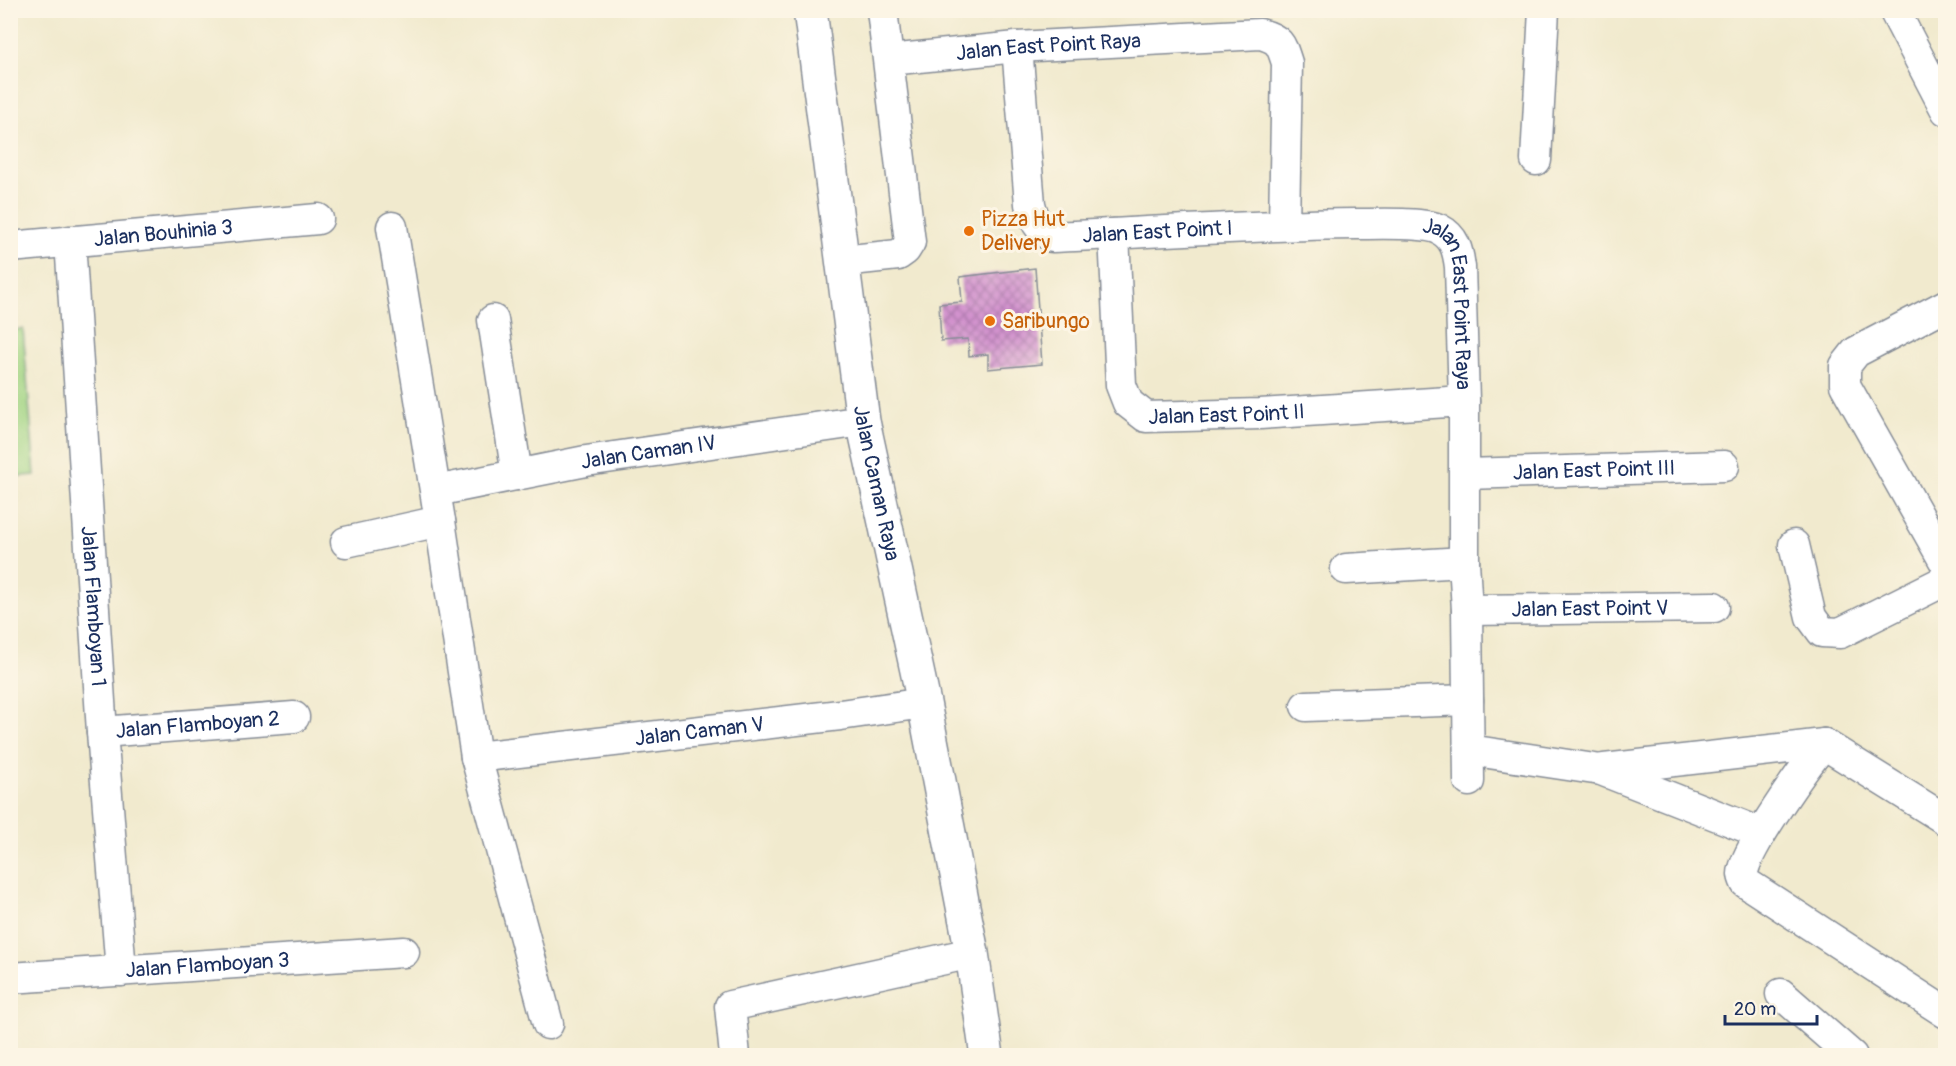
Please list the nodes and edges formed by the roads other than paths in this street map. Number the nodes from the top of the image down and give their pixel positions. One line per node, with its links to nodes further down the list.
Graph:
1 (810, 10): 15 (main road, Jalan Caman Raya)
2 (882, 10): 6 (street)
3 (1545, 10): 8 (street)
4 (1894, 10): 7 (street)
5 (1017, 47): 6 (street, Jalan East Point Raya); 10 (street, Jalan East Point Raya); 12 (street, Jalan East Point I)
6 (889, 60): 15 (street)
7 (1946, 110)
8 (1536, 160)
9 (318, 219): 13 (street, Jalan Bouhinia 3)
10 (1284, 225): 12 (street, Jalan East Point I); 18 (street, Jalan East Point Raya)
11 (392, 227): 23 (street)
12 (1114, 234): 18 (street, Jalan East Point II)
13 (70, 242): 14 (street, Jalan Bouhinia 3); 37 (street, Jalan Flamboyan 1)
14 (10, 246)
15 (842, 261): 19 (main road, Jalan Caman Raya)
16 (1946, 305): 28 (street)
17 (493, 320): 22 (street)
18 (1464, 400): 21 (street, Jalan East Point Raya)
19 (863, 421): 22 (street, Jalan Caman IV); 34 (main road, Jalan Caman Raya)
20 (1724, 466): 21 (street, Jalan East Point III)
21 (1465, 474): 27 (street, Jalan East Point Raya)
22 (517, 475): 23 (street, Jalan Caman IV)
23 (436, 491): 24 (street)
24 (440, 520): 25 (street); 40 (street)
25 (346, 542)
26 (1794, 545): 30 (street)
27 (1464, 562): 29 (street); 32 (street, Jalan East Point Raya)
28 (1946, 564)
29 (1346, 568)
30 (1946, 580)
31 (1714, 607): 32 (street, Jalan East Point V)
32 (1467, 610): 33 (street, Jalan East Point Raya)
33 (1468, 700): 35 (street); 39 (street, Jalan East Point Raya)
34 (924, 703): 40 (street, Jalan Caman V); 46 (main road, Jalan Caman Raya)
35 (1306, 706)
36 (294, 717): 37 (street, Jalan Flamboyan 2)
37 (102, 732): 47 (street, Jalan Flamboyan 1)
38 (1824, 744): 41 (street); 43 (street); 44 (street)
39 (1469, 750): 41 (street); 42 (street, Jalan East Point Raya)
40 (476, 757): 51 (street)
41 (1601, 770): 44 (street)
42 (1469, 781)
43 (1946, 820)
44 (1761, 833): 50 (street)
45 (404, 952): 47 (street, Jalan Flamboyan 3)
46 (972, 953): 52 (street); 53 (main road, Jalan Caman Raya); 54 (main road, Jalan Caman Raya)
47 (121, 970): 48 (street, Jalan Flamboyan 3)
48 (10, 978)
49 (1781, 994): 55 (street)
50 (1946, 1013)
51 (548, 1024)
52 (735, 1056)
53 (987, 1056)
54 (1004, 1056)
55 (1852, 1056)

